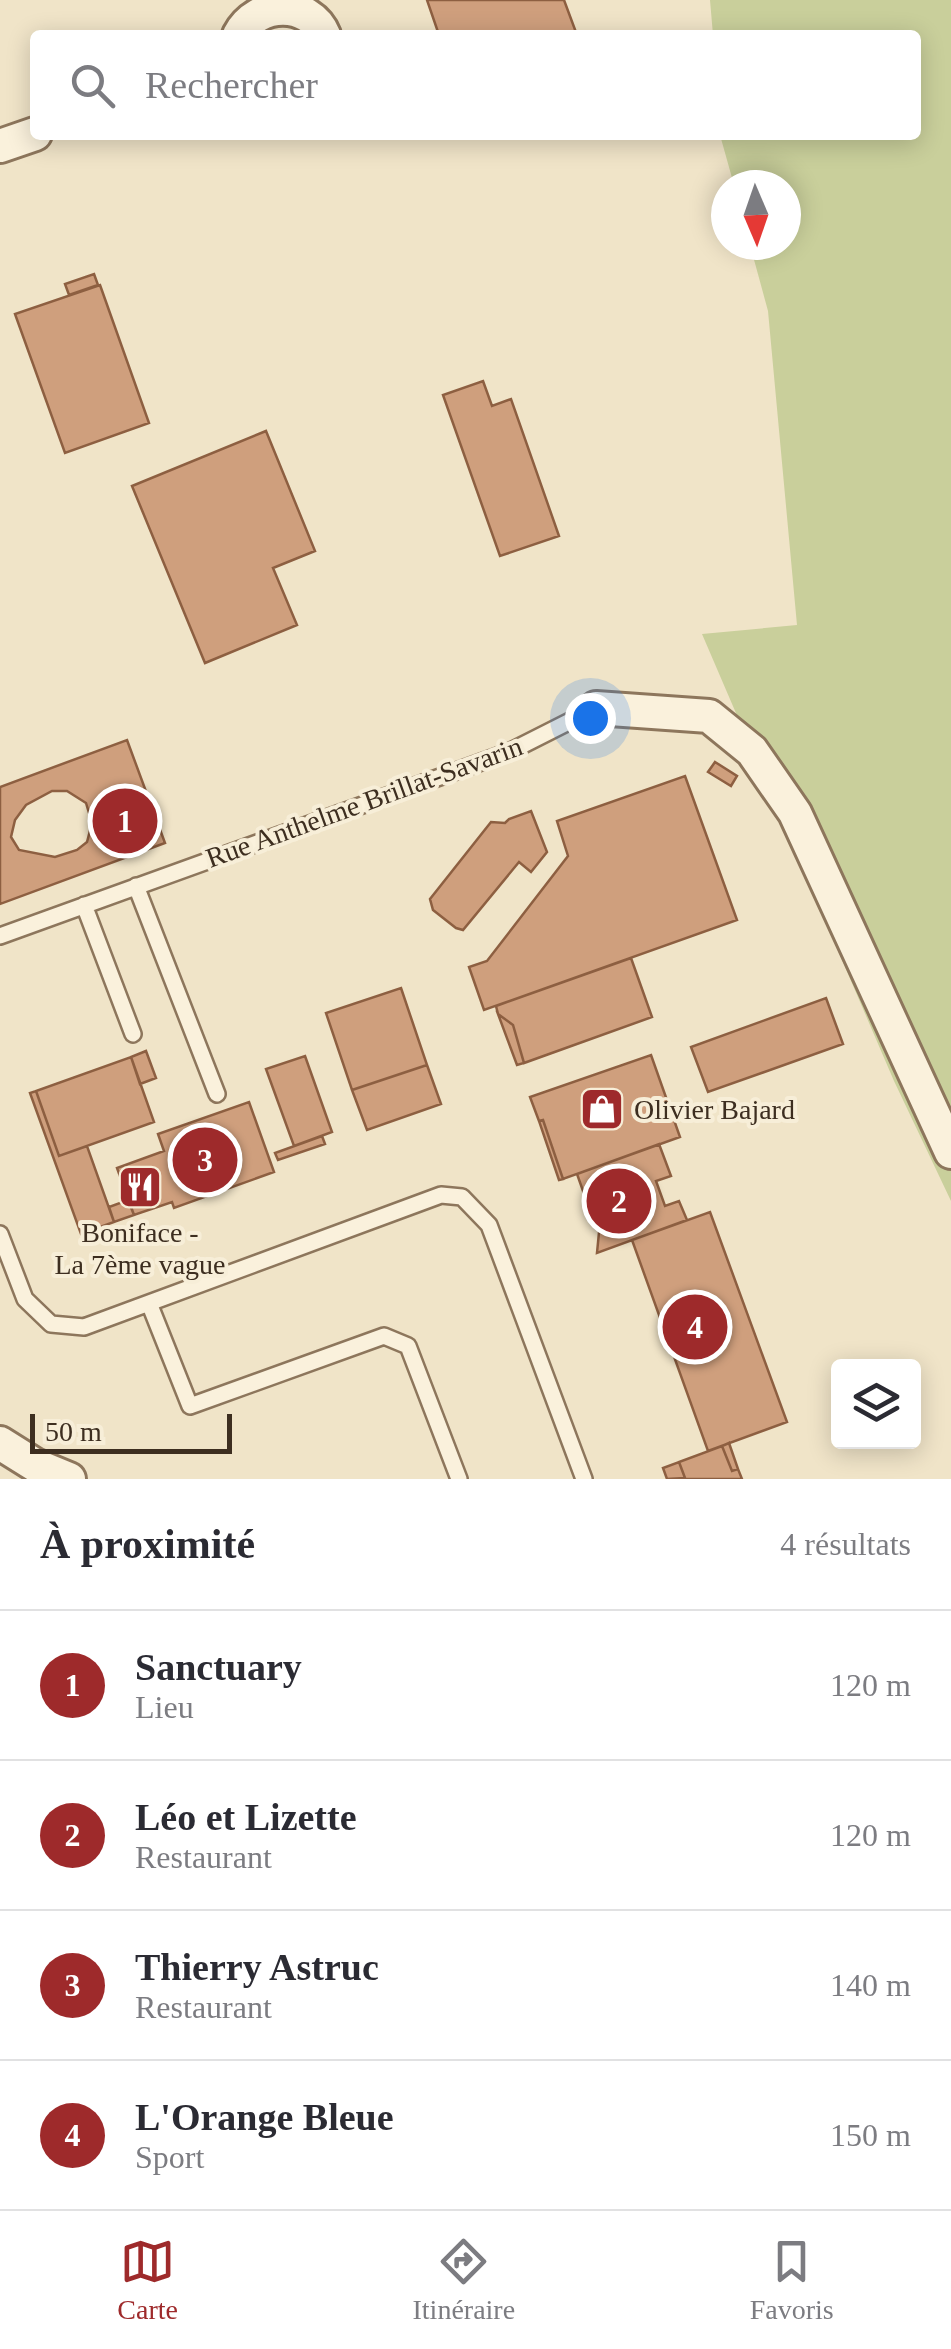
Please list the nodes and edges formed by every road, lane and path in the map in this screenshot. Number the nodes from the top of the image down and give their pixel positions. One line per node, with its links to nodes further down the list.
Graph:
1 (243, 30): 2 (street)
2 (322, 30)
3 (30, 136): 4 (street)
4 (0, 146)
5 (596, 708): 6 (lane, Rue Anthelme Brillat-Savarin); 11 (street, Rue Anthelme Brillat-Savarin)
6 (136, 886): 7 (lane, Rue Anthelme Brillat-Savarin); 10 (lane)
7 (84, 905): 8 (lane, Rue Anthelme Brillat-Savarin); 9 (lane)
8 (0, 936)
9 (132, 1034)
10 (217, 1094)
11 (951, 1152)
12 (0, 1234): 13 (lane)
13 (149, 1302): 16 (lane); 17 (lane)
14 (0, 1443): 15 (street)
15 (69, 1479)
16 (459, 1479)
17 (584, 1479)

